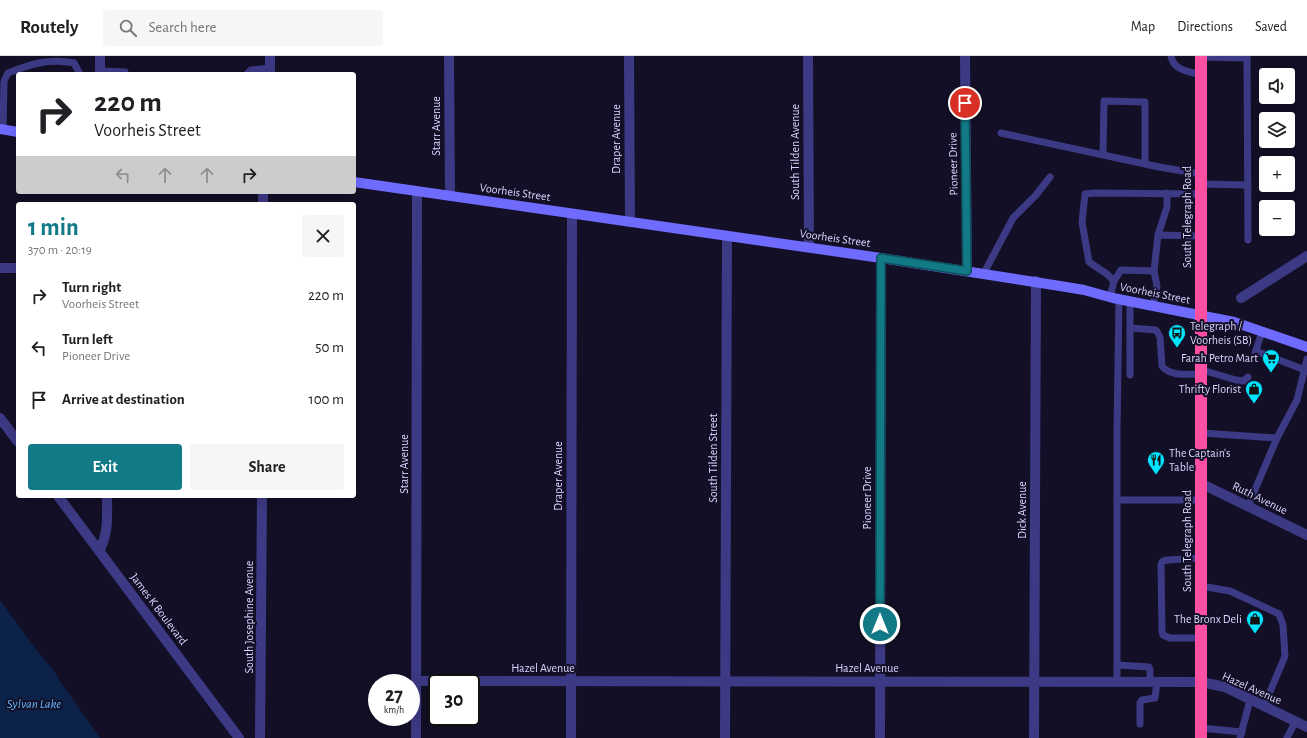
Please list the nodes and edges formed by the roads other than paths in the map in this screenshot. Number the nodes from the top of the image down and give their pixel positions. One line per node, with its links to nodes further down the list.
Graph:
1 (100, 56): 12 (street)
2 (270, 56): 10 (street)
3 (449, 56): 26 (street, Starr Avenue)
4 (629, 56): 28 (street, Draper Avenue)
5 (808, 56): 33 (street, South Tilden Avenue)
6 (965, 56): 38 (street, Pioneer Drive)
7 (1171, 56): 14 (lane)
8 (1201, 57): 9 (lane); 14 (highway, South Telegraph Road)
9 (1247, 57): 23 (lane)
10 (270, 71): 13 (lane)
11 (79, 72): 15 (lane)
12 (100, 72)
13 (249, 72)
14 (1201, 75): 22 (highway, South Telegraph Road)
15 (2, 129): 16 (street)
16 (16, 132)
17 (1001, 133): 18 (lane)
18 (1102, 154): 19 (lane); 19 (lane)
19 (1145, 164): 22 (lane)
20 (1050, 177): 40 (lane)
21 (356, 182): 24 (street, Voorheis Street)
22 (1201, 184): 23 (lane); 25 (lane); 31 (highway, South Telegraph Road)
23 (1248, 185): 32 (lane)
24 (417, 191): 26 (street, Voorheis Street); 73 (street, Starr Avenue)
25 (1167, 194): 29 (lane); 42 (lane)
26 (450, 196): 27 (street, Voorheis Street)
27 (572, 214): 28 (street, Voorheis Street); 75 (street, Draper Avenue)
28 (630, 222): 30 (street, Voorheis Street)
29 (1158, 234): 31 (lane); 39 (lane)
30 (727, 236): 33 (street, Voorheis Street); 76 (street, South Tilden Street)
31 (1201, 236): 47 (highway, South Telegraph Road)
32 (1248, 240)
33 (809, 247): 35 (street, Voorheis Street)
34 (1307, 256): 44 (street)
35 (881, 258): 38 (street, Voorheis Street); 77 (street, Pioneer Drive)
36 (0, 268): 37 (street)
37 (16, 268)
38 (967, 271): 40 (street, Voorheis Street)
39 (1154, 271): 42 (lane); 46 (lane)
40 (984, 273): 41 (street, Voorheis Street)
41 (1036, 281): 43 (street, Voorheis Street); 78 (street, Dick Avenue)
42 (1114, 282): 43 (lane)
43 (1115, 298): 45 (street, Voorheis Street); 64 (lane)
44 (1241, 298)
45 (1130, 302): 46 (street, Voorheis Street); 48 (lane)
46 (1153, 306): 47 (street, Voorheis Street)
47 (1202, 316): 49 (street, Voorheis Street); 53 (highway, South Telegraph Road)
48 (1130, 328): 53 (lane); 54 (lane)
49 (1262, 332): 50 (street, Voorheis Street); 52 (lane)
50 (1307, 347)
51 (1307, 359): 52 (lane)
52 (1305, 370): 58 (lane)
53 (1202, 372): 55 (lane); 57 (highway, South Telegraph Road)
54 (1130, 374)
55 (1248, 377)
56 (0, 418): 59 (street)
57 (1202, 433): 58 (lane); 60 (highway, South Telegraph Road)
58 (1277, 438): 66 (lane)
59 (16, 439)
60 (1202, 484): 65 (highway, South Telegraph Road); 66 (street, Ruth Avenue)
61 (59, 498): 68 (street, James K Boulevard)
62 (107, 498): 68 (street)
63 (262, 498): 91 (street, South Josephine Avenue)
64 (1117, 500): 65 (lane); 72 (lane)
65 (1202, 500): 69 (highway, South Telegraph Road)
66 (1248, 506): 67 (street, Ruth Avenue)
67 (1307, 535)
68 (99, 551): 90 (street, James K Boulevard)
69 (1201, 558): 70 (highway, South Telegraph Road); 71 (lane)
70 (1201, 586): 71 (highway, South Telegraph Road); 83 (lane)
71 (1201, 638): 81 (highway, South Telegraph Road)
72 (1117, 665): 79 (lane); 80 (lane)
73 (416, 674)
74 (420, 681): 75 (street, Hazel Avenue)
75 (571, 681): 76 (street, Hazel Avenue); 93 (street, Draper Avenue)
76 (725, 681): 77 (street, Hazel Avenue); 94 (street)
77 (880, 681): 78 (street, Hazel Avenue); 95 (street, Pioneer Drive)
78 (1034, 682): 79 (street, Hazel Avenue); 96 (street, Dick Avenue)
79 (1117, 682): 80 (street, Hazel Avenue)
80 (1154, 682): 81 (street, Hazel Avenue); 85 (lane)
81 (1201, 682): 82 (street, Hazel Avenue); 88 (highway, South Telegraph Road)
82 (1250, 700): 83 (street, Hazel Avenue); 89 (lane)
83 (1264, 706): 84 (street, Hazel Avenue)
84 (1295, 722): 87 (street, Hazel Avenue); 97 (lane)
85 (1140, 724)
86 (416, 726): 92 (street, Starr Avenue)
87 (1307, 727)
88 (1201, 733): 89 (lane)
89 (1241, 735)
90 (239, 738)
91 (260, 738)
92 (416, 738)
93 (571, 738)
94 (725, 738)
95 (880, 738)
96 (1034, 738)
97 (1287, 738)

